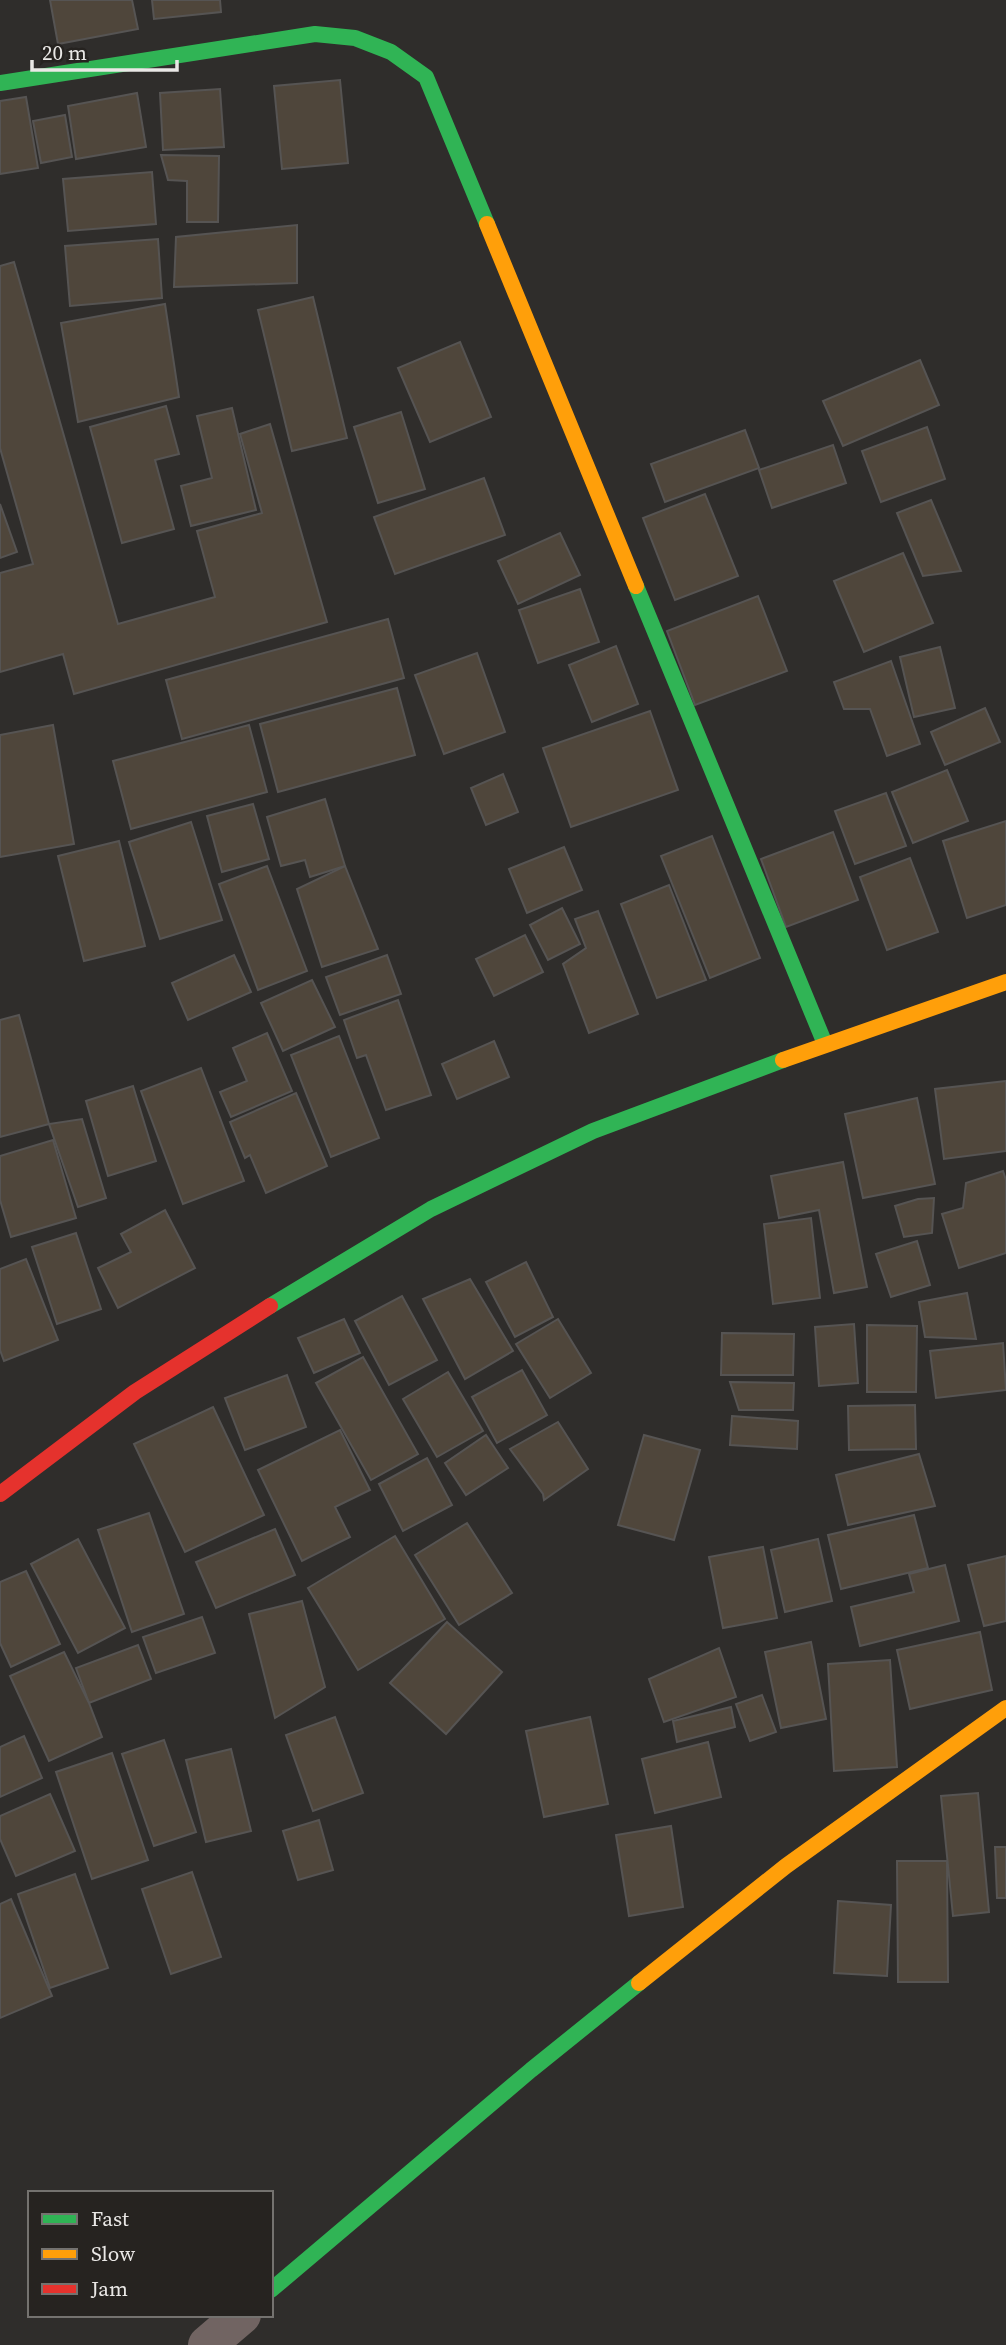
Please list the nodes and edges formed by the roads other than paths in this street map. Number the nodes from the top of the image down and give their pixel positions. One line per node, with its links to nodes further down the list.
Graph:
1 (0, 83): 3 (main road)
2 (1006, 982): 3 (main road)
3 (825, 1044): 4 (main road)
4 (0, 1494)
5 (1006, 1708): 6 (main road)
6 (273, 2288)
7 (240, 2317): 8 (street)
8 (206, 2345)

